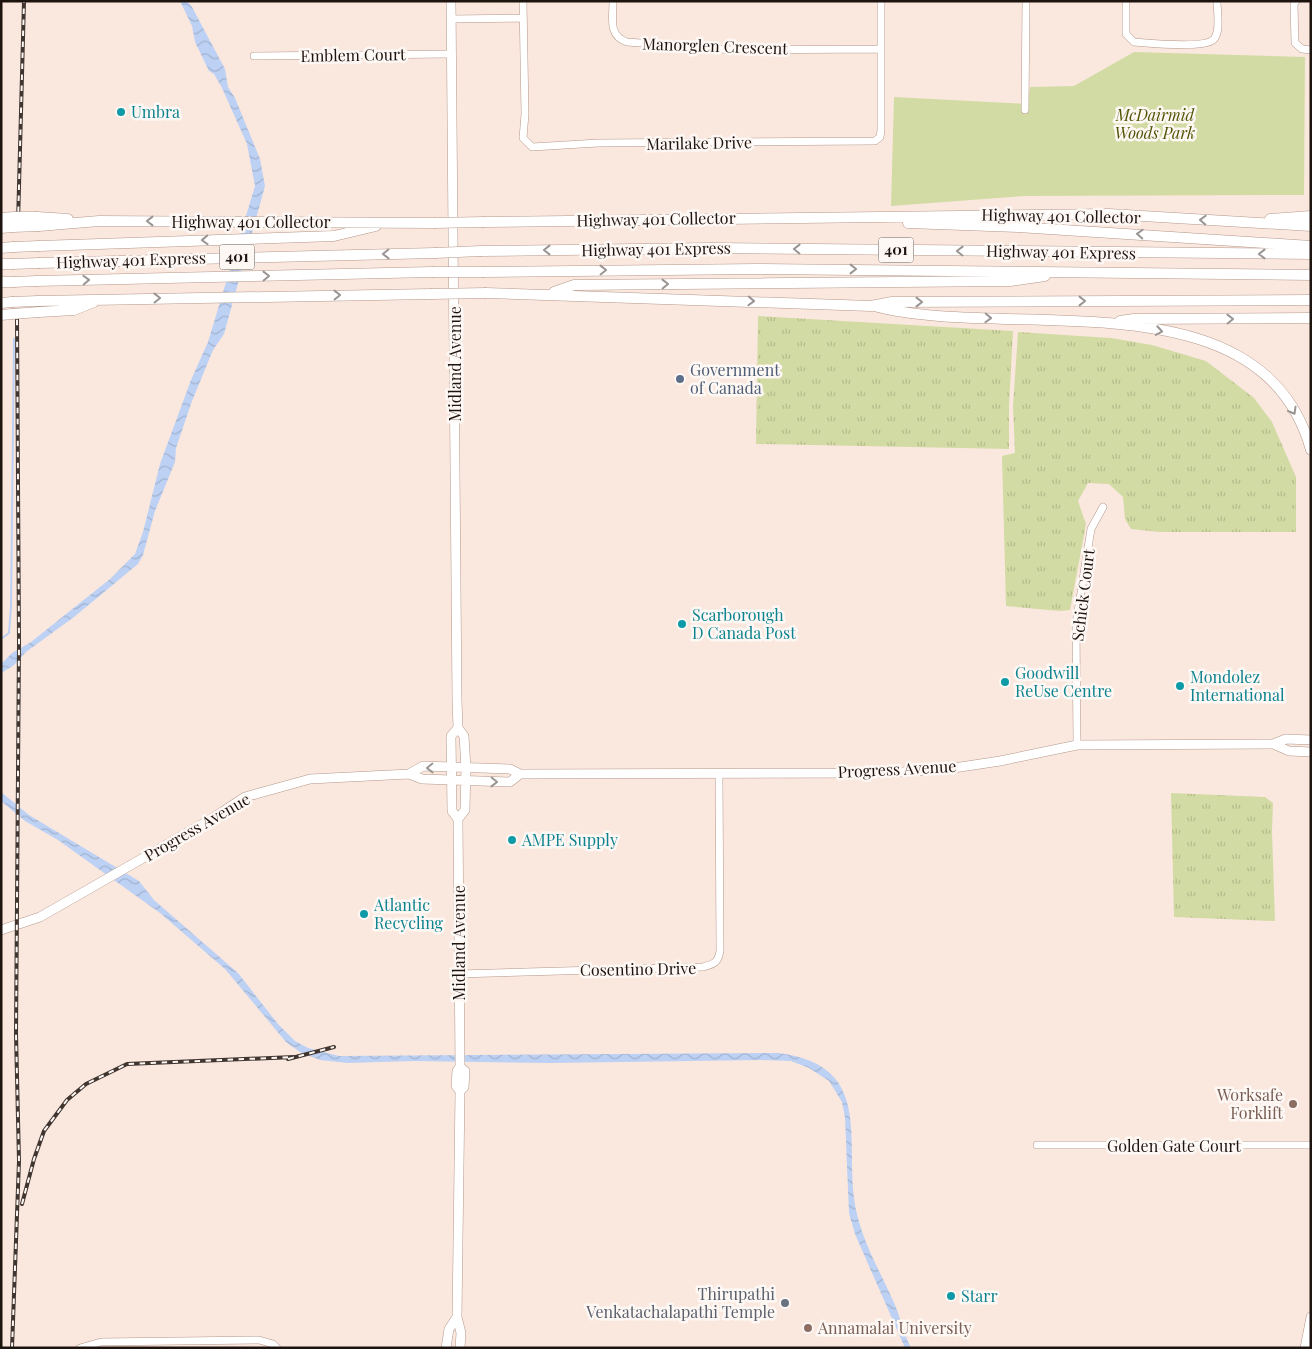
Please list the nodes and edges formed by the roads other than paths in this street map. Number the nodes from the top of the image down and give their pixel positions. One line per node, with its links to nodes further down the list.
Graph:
1 (451, 1): 10 (main road, Midland Avenue)
2 (523, 1): 9 (street, Marilake Drive)
3 (613, 1): 11 (street, Manorglen Crescent)
4 (881, 1): 11 (street, Marilake Drive)
5 (1026, 1): 15 (street)
6 (1126, 1): 7 (street)
7 (1217, 1)
8 (1296, 1): 12 (street)
9 (523, 18): 10 (street); 11 (street, Marilake Drive)
10 (451, 19): 13 (main road, Midland Avenue)
11 (880, 49)
12 (1311, 50)
13 (452, 54): 14 (street, Emblem Court); 41 (main road, Midland Avenue)
14 (254, 56)
15 (1026, 110)
16 (1311, 216): 21 (highway)
17 (758, 217): 20 (highway, Highway 401 Collector / 401, bridge); 21 (highway, Highway 401 Collector / 401, one-way to 17); 24 (highway, one-way to 17)
18 (1, 218): 19 (highway)
19 (13, 222): 20 (highway, Highway 401 Collector / 401, one-way to 19, bridge); 23 (highway)
20 (392, 222): 25 (highway, one-way to 25, bridge)
21 (1251, 222): 22 (highway, Highway 401 Collector / 401)
22 (1311, 226)
23 (1, 228)
24 (1311, 246)
25 (1, 248)
26 (1311, 254): 27 (highway, Highway 401 Express / 401, one-way to 27, bridge)
27 (6, 264)
28 (1075, 272): 29 (highway, Highway 401 Express / 401); 30 (highway, Highway 401 Express / 401, one-way to 28, bridge); 31 (highway, one-way to 28)
29 (1311, 275)
30 (1, 282)
31 (548, 294): 32 (highway, one-way to 31, bridge); 35 (highway, one-way to 35)
32 (100, 300): 34 (highway, bridge); 36 (highway, bridge)
33 (1311, 300): 35 (highway, one-way to 33)
34 (6, 302)
35 (871, 306): 38 (highway, one-way to 38)
36 (6, 315)
37 (1311, 318): 38 (highway, one-way to 37)
38 (1111, 323): 39 (highway, one-way to 39)
39 (1311, 450)
40 (1102, 507): 44 (street, Schick Court)
41 (458, 728): 46 (main road, Midland Avenue); 47 (main road, Midland Avenue)
42 (1311, 740): 43 (main road, Progress Avenue)
43 (1273, 744): 44 (main road, Progress Avenue); 45 (main road, Progress Avenue)
44 (1077, 745): 50 (main road, Progress Avenue)
45 (1311, 752)
46 (452, 768): 47 (main road, Progress Avenue); 48 (main road, Progress Avenue, one-way to 48); 51 (main road, Midland Avenue)
47 (466, 768): 49 (main road, Progress Avenue); 52 (main road, Midland Avenue)
48 (409, 774): 51 (main road, Progress Avenue); 54 (main road, Progress Avenue)
49 (520, 774): 50 (main road, Progress Avenue); 52 (main road, Progress Avenue, one-way to 49)
50 (719, 774): 55 (street, Cosentino Drive)
51 (452, 781): 52 (main road, Progress Avenue); 53 (main road, Midland Avenue)
52 (465, 781): 53 (main road, Midland Avenue)
53 (458, 819): 55 (main road, Midland Avenue)
54 (1, 930)
55 (458, 974): 58 (main road, Midland Avenue)
56 (1037, 1145): 57 (street, Golden Gate Court)
57 (1311, 1146)
58 (456, 1316): 62 (main road, Midland Avenue); 63 (main road, Midland Avenue)
59 (1311, 1317): 64 (main road)
60 (80, 1348): 61 (street)
61 (277, 1348)
62 (446, 1348)
63 (460, 1348)
64 (1305, 1348)

